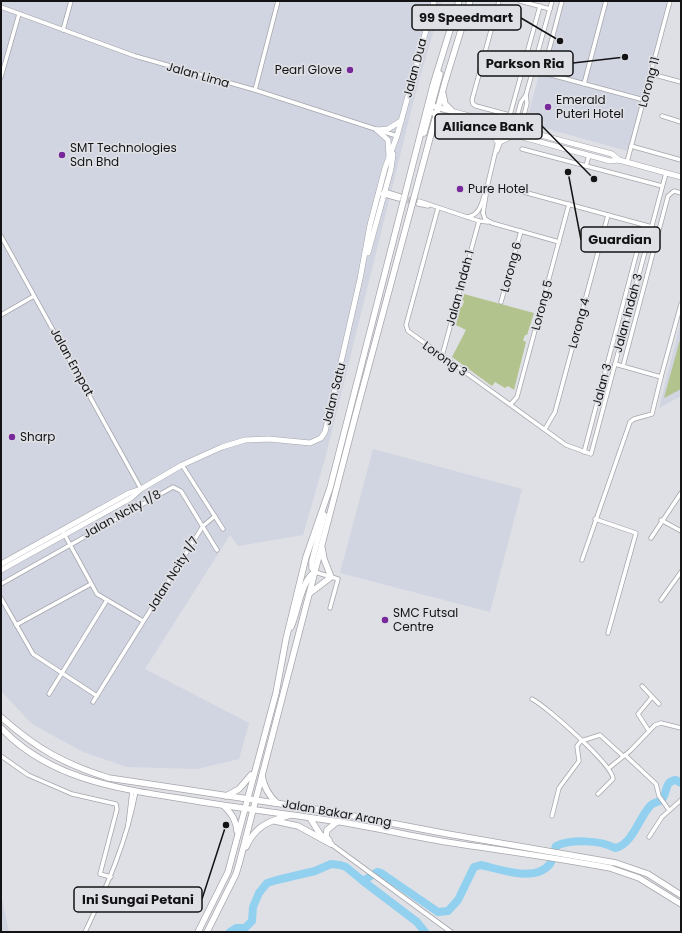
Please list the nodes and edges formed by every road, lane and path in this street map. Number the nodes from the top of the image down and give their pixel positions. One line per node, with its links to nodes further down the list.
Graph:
1 (71, 1): 16 (street)
2 (278, 1): 24 (street)
3 (434, 1): 35 (main road, Jalan Dua)
4 (459, 1): 17 (main road)
5 (470, 1): 25 (main road)
6 (499, 1): 31 (street)
7 (520, 1): 12 (street)
8 (552, 1): 14 (street)
9 (562, 1): 19 (street)
10 (606, 1): 23 (street)
11 (670, 1): 20 (street, Lorong 11)
12 (540, 6): 14 (street); 31 (street)
13 (1, 7): 15 (street, Jalan Lima)
14 (550, 9): 18 (street)
15 (19, 14): 16 (street, Jalan Lima); 21 (street)
16 (63, 30): 24 (street, Jalan Lima)
17 (447, 43): 28 (main road); 57 (main road)
18 (533, 70): 19 (street); 26 (street)
19 (543, 73): 23 (street)
20 (651, 74): 22 (street); 27 (street, Lorong 11)
21 (1, 77)
22 (681, 82)
23 (584, 84): 27 (street)
24 (255, 90): 41 (street, Jalan Lima)
25 (443, 90): 29 (main road); 30 (main road)
26 (526, 95): 33 (street); 40 (street)
27 (644, 100): 47 (street, Lorong 11)
28 (431, 109): 29 (main road); 57 (main road)
29 (438, 111): 30 (main road); 34 (main road); 42 (main road)
30 (452, 111): 37 (main road)
31 (510, 115): 33 (street)
32 (662, 116): 36 (street)
33 (517, 117): 39 (street)
34 (454, 118): 38 (main road); 42 (main road)
35 (401, 121): 41 (main road); 45 (main road, Jalan Dua)
36 (681, 122)
37 (504, 125): 39 (main road); 43 (street)
38 (488, 127): 43 (main road); 46 (main road)
39 (514, 127): 40 (main road); 44 (street)
40 (521, 129): 44 (street); 52 (main road)
41 (377, 130): 45 (street, Jalan Lima); 51 (main road)
42 (433, 131): 103 (main road)
43 (502, 131): 44 (main road); 46 (street)
44 (515, 135): 46 (main road); 50 (main road)
45 (397, 136): 48 (main road, Jalan Satu)
46 (500, 141): 59 (street)
47 (631, 146): 53 (street); 54 (street, Lorong 11)
48 (393, 147): 51 (main road, Jalan Satu); 62 (main road, Jalan Satu)
49 (522, 149): 55 (street)
50 (589, 155): 52 (main road); 55 (street)
51 (389, 158): 62 (main road, Jalan Satu)
52 (619, 160): 54 (main road)
53 (681, 160)
54 (627, 162): 56 (main road)
55 (586, 166): 60 (street)
56 (666, 172): 58 (main road); 60 (street, Jalan Indah 3)
57 (409, 177): 91 (main road)
58 (681, 177)
59 (488, 183): 68 (street); 70 (street)
60 (662, 186): 74 (street, Jalan Indah 3)
61 (509, 188): 66 (street)
62 (381, 193): 64 (street); 90 (main road, Jalan Satu)
63 (681, 193): 84 (street)
64 (399, 197)
65 (418, 203): 67 (street)
66 (569, 204): 69 (street); 77 (street, Lorong 5)
67 (438, 208): 70 (street); 82 (street, Lorong 3)
68 (483, 213): 70 (street); 72 (street)
69 (608, 215): 73 (street); 87 (street, Lorong 4)
70 (466, 217): 71 (street)
71 (478, 221): 72 (street); 82 (street, Jalan Indah 1)
72 (492, 223): 75 (street)
73 (644, 225): 74 (street); 88 (street, Jalan 3)
74 (652, 227): 83 (street, Jalan Indah 3)
75 (521, 231): 77 (street); 79 (street, Lorong 6)
76 (1, 236): 78 (street, Jalan Empat)
77 (559, 242): 86 (street, Lorong 5)
78 (34, 296): 81 (street); 92 (street, Jalan Empat)
79 (501, 302)
80 (681, 304): 85 (street)
81 (1, 314)
82 (442, 356): 86 (street, Lorong 3)
83 (615, 364): 84 (street); 89 (street, Jalan Indah 3)
84 (623, 366): 85 (street)
85 (662, 377): 95 (street)
86 (511, 404): 87 (street, Lorong 3)
87 (545, 430): 88 (street, Lorong 3)
88 (584, 452): 89 (street, Lorong 3)
89 (591, 454)
90 (182, 465): 92 (main road, Jalan Satu); 94 (street)
91 (330, 488): 108 (main road); 121 (main road)
92 (141, 489): 100 (main road, Jalan Satu)
93 (681, 493): 96 (street)
94 (215, 516): 97 (street, Jalan Ncity 1/7); 98 (street)
95 (595, 519): 105 (street); 120 (street)
96 (662, 520): 99 (street); 101 (street)
97 (203, 526): 102 (street, Jalan Ncity 1/8); 104 (street); 118 (street, Jalan Ncity 1/7)
98 (223, 529)
99 (681, 531)
100 (63, 533): 102 (street); 106 (main road, Jalan Satu); 107 (main road, Jalan Satu)
101 (651, 538)
102 (70, 544): 111 (street); 112 (street)
103 (322, 546): 108 (main road); 110 (main road)
104 (218, 550)
105 (582, 560)
106 (1, 564)
107 (1, 570)
108 (315, 572): 110 (street); 113 (main road); 121 (main road)
109 (681, 572): 116 (street)
110 (331, 577): 113 (main road); 117 (street)
111 (1, 584)
112 (91, 584): 115 (street); 119 (street)
113 (309, 594): 139 (main road)
114 (1, 598): 119 (street)
115 (107, 600): 118 (street); 122 (street)
116 (661, 600)
117 (330, 608)
118 (143, 622): 125 (street, Jalan Ncity 1/7)
119 (16, 625): 122 (street)
120 (608, 633)
121 (286, 639): 138 (main road)
122 (62, 673): 124 (street); 125 (street)
123 (642, 686): 126 (street)
124 (49, 694)
125 (97, 696): 128 (street, Jalan Ncity 1/7)
126 (652, 696): 129 (street); 133 (street)
127 (532, 699): 134 (street)
128 (93, 702)
129 (659, 704)
130 (1, 717): 142 (main road, Jalan Bakar Arang)
131 (1, 728): 140 (main road, Jalan Bakar Arang)
132 (681, 728): 133 (street)
133 (649, 731): 136 (street)
134 (581, 741): 136 (street); 137 (street); 152 (street)
135 (1, 756): 162 (street)
136 (624, 756): 137 (street); 150 (street)
137 (609, 768): 141 (street)
138 (254, 772): 142 (main road); 143 (main road)
139 (261, 773): 144 (main road); 146 (main road)
140 (134, 791): 147 (main road, Jalan Bakar Arang); 162 (street)
141 (598, 794)
142 (226, 796): 143 (main road, Jalan Bakar Arang)
143 (246, 799): 144 (main road, Jalan Bakar Arang); 148 (main road)
144 (255, 800): 146 (main road, Jalan Bakar Arang); 149 (main road)
145 (681, 800): 150 (street)
146 (277, 803): 159 (main road, Jalan Bakar Arang)
147 (224, 806): 148 (main road, Jalan Bakar Arang); 156 (main road)
148 (244, 809): 149 (main road, Jalan Bakar Arang); 156 (main road)
149 (253, 810): 151 (main road, Jalan Bakar Arang); 161 (main road)
150 (670, 810): 157 (street)
151 (290, 815): 153 (main road, Jalan Bakar Arang); 154 (main road)
152 (552, 816)
153 (310, 818): 155 (main road, Jalan Bakar Arang); 158 (main road)
154 (270, 820): 158 (main road); 161 (main road)
155 (337, 822): 158 (main road); 159 (main road, Jalan Bakar Arang)
156 (238, 835): 166 (main road)
157 (649, 836)
158 (331, 844): 168 (street)
159 (544, 854): 160 (main road, Jalan Bakar Arang)
160 (564, 857): 163 (main road, Jalan Bakar Arang); 164 (main road, Jalan Bakar Arang)
161 (239, 864): 167 (main road)
162 (111, 877): 165 (street)
163 (681, 895)
164 (681, 904)
165 (85, 932)
166 (198, 932)
167 (207, 932)
168 (451, 932)

